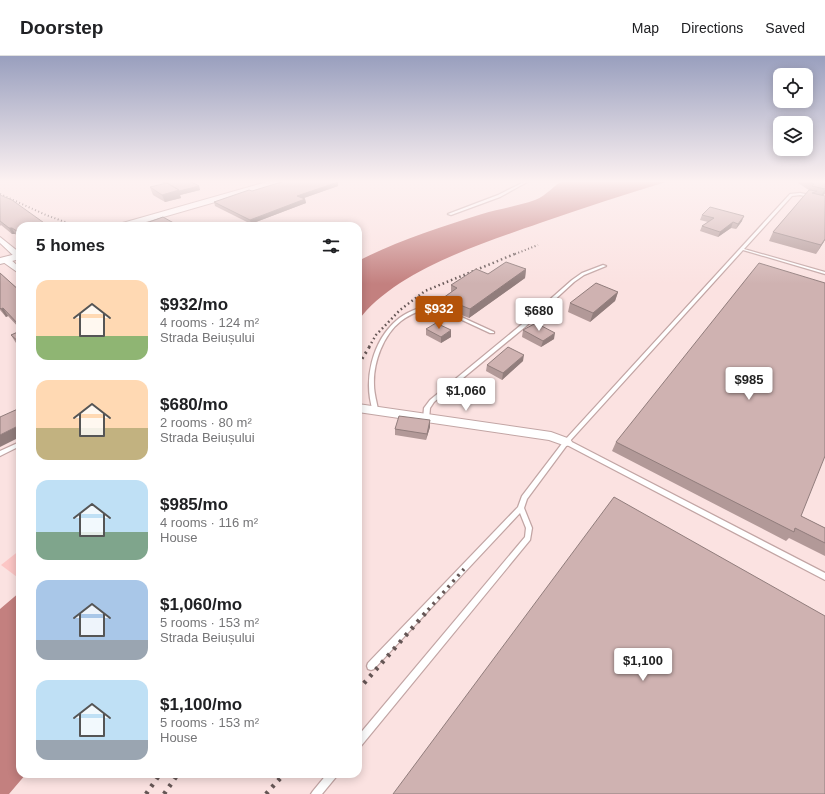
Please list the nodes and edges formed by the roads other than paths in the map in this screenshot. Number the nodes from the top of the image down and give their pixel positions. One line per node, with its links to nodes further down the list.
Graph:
1 (159, 215): 3 (main road)
2 (772, 215): 5 (lane)
3 (136, 222)
4 (0, 239): 6 (street)
5 (742, 249): 11 (lane); 16 (lane)
6 (16, 253)
7 (16, 257): 8 (main road)
8 (3, 260): 10 (street)
9 (604, 266): 15 (lane)
10 (16, 269)
11 (825, 274)
12 (492, 332): 14 (lane)
13 (362, 408): 14 (street)
14 (375, 410): 15 (street)
15 (426, 419): 16 (street)
16 (566, 442): 19 (lane); 20 (lane)
17 (16, 446): 18 (lane)
18 (0, 454)
19 (521, 508): 21 (lane); 22 (lane)
20 (825, 577)
21 (371, 666)
22 (362, 738)
23 (329, 778): 24 (lane)
24 (316, 794)

